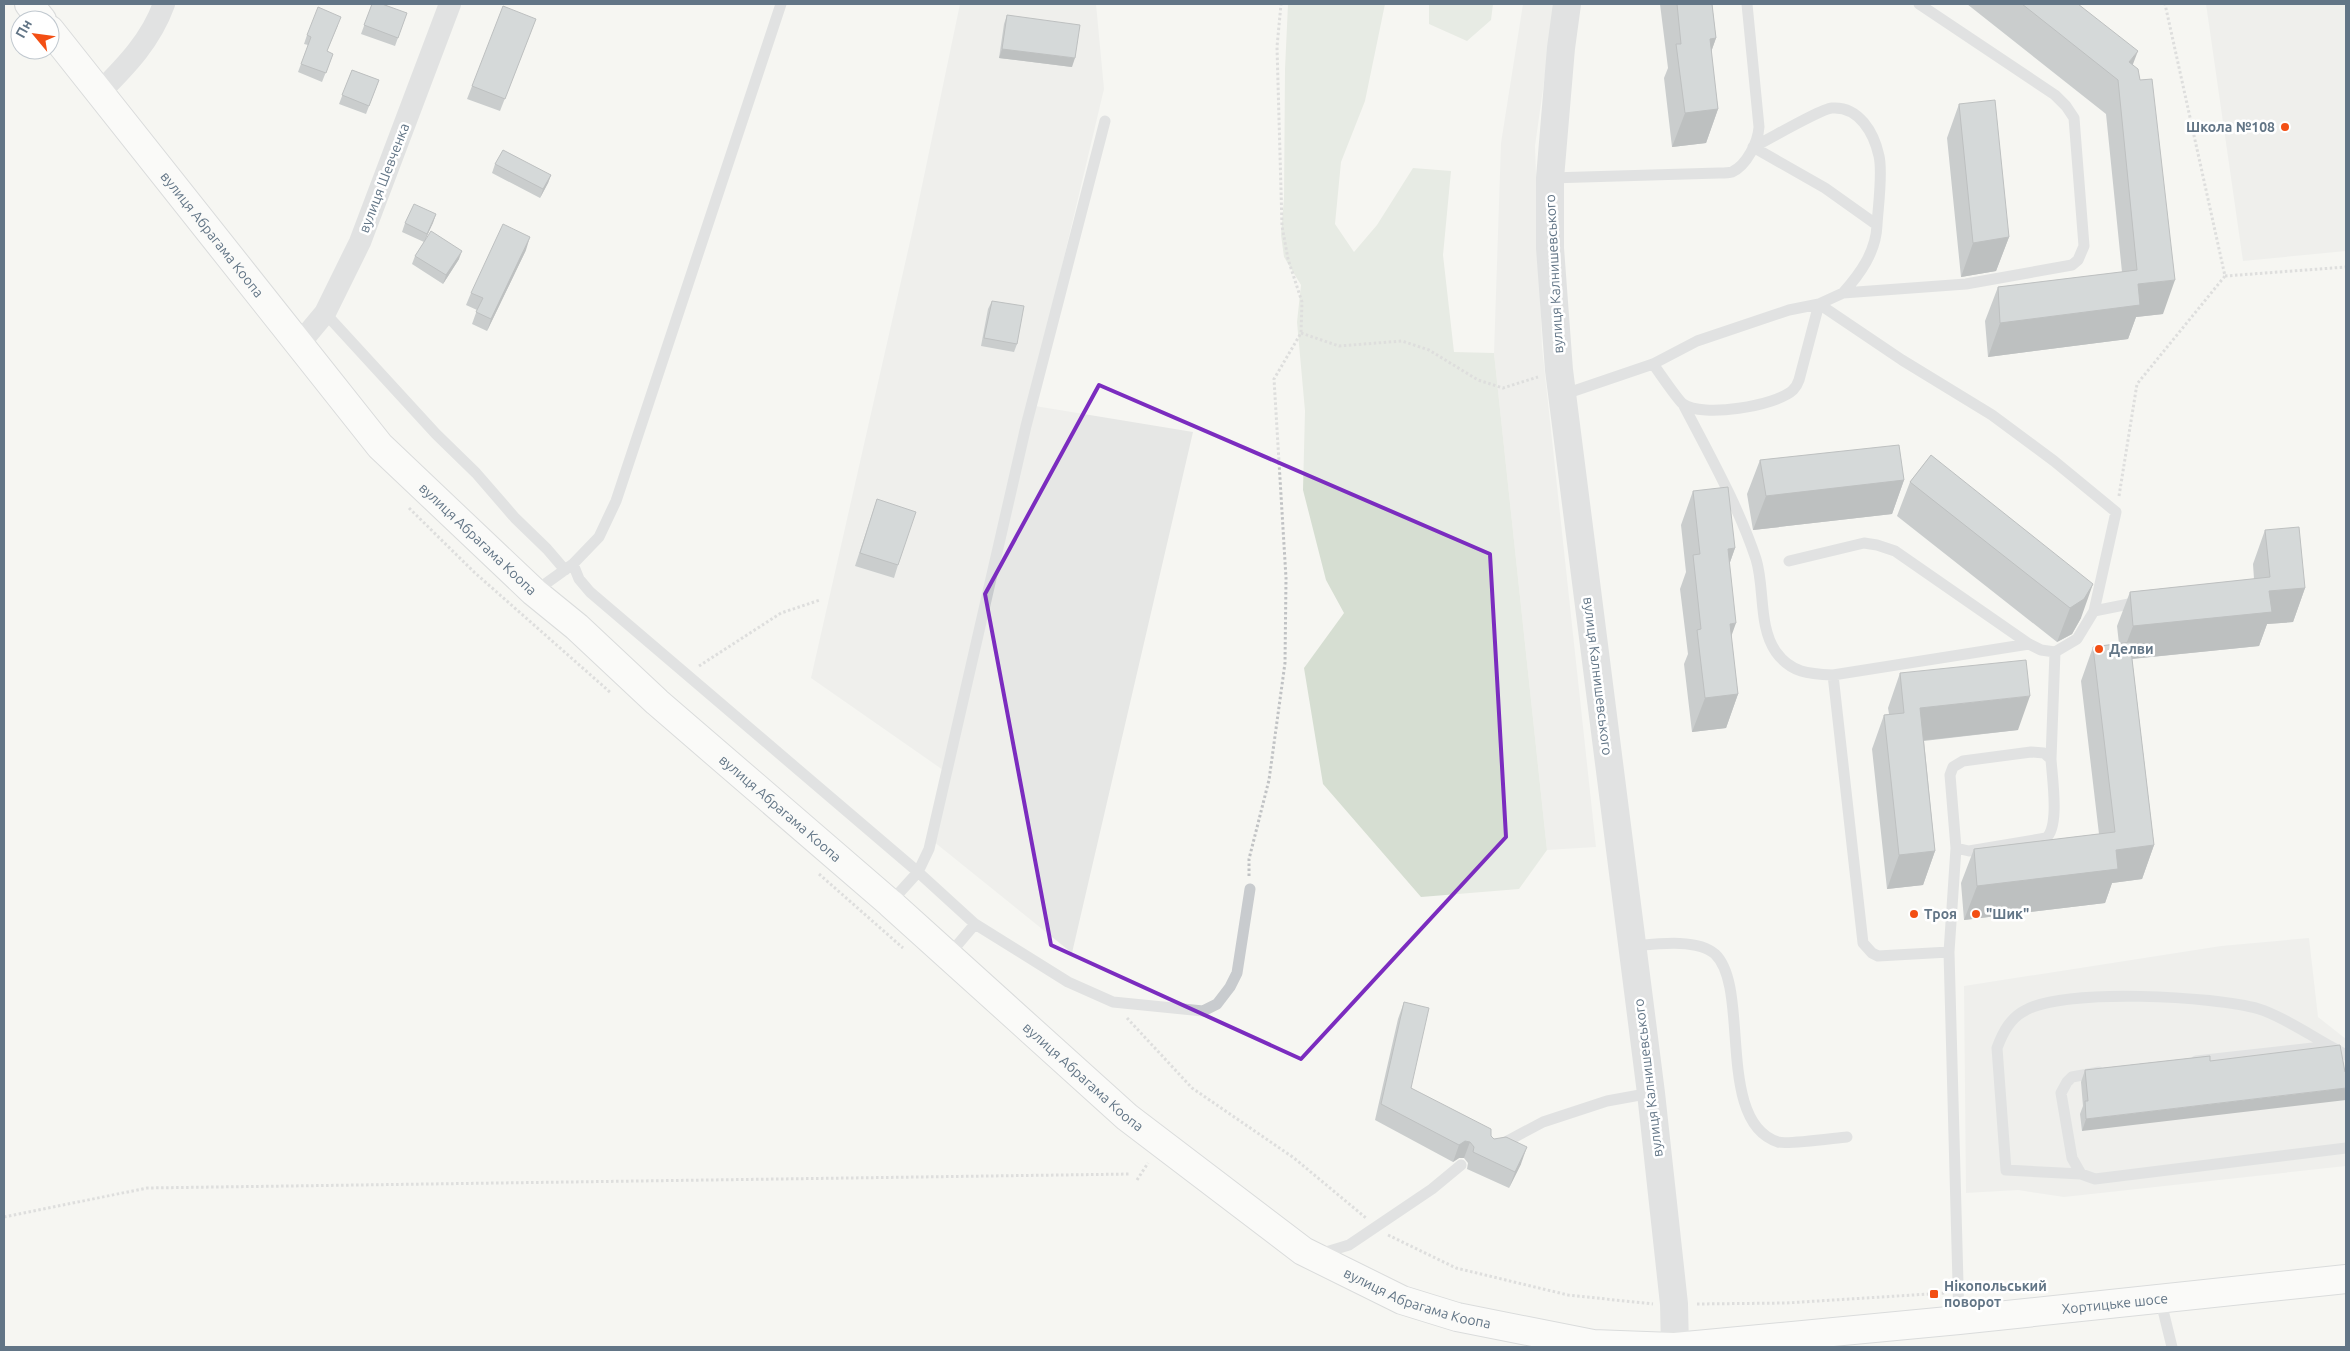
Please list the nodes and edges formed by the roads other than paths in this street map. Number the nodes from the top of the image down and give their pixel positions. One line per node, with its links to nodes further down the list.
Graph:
1 (164, 4): 8 (street)
2 (450, 4): 15 (street, вулиця Шевченка)
3 (781, 4): 21 (lane)
4 (1568, 4): 11 (street, вулиця Калнишевського)
5 (1747, 4): 10 (lane)
6 (1919, 4): 13 (lane)
7 (60, 42): 8 (main road, вулиця Абрагама Коопа)
8 (100, 92): 16 (main road, вулиця Абрагама Коопа)
9 (1105, 121): 30 (lane)
10 (1753, 147): 11 (lane); 12 (lane); 12 (lane)
11 (1550, 178): 18 (street, вулиця Калнишевського)
12 (1877, 225): 13 (lane)
13 (1843, 294): 14 (lane)
14 (1820, 304): 17 (lane); 19 (lane); 24 (lane)
15 (325, 313): 16 (street, вулиця Шевченка); 21 (lane)
16 (300, 343): 22 (main road, вулиця Абрагама Коопа)
17 (1653, 364): 18 (lane); 19 (lane)
18 (1560, 383): 34 (street, вулиця Калнишевського)
19 (1683, 404): 27 (lane)
20 (1789, 561): 25 (lane)
21 (569, 567): 22 (lane); 30 (lane)
22 (534, 592): 32 (main road, вулиця Абрагама Коопа)
23 (2151, 599): 24 (lane)
24 (2094, 611): 26 (lane)
25 (2029, 644): 26 (lane); 27 (lane)
26 (2055, 652): 28 (lane)
27 (1833, 675): 35 (lane)
28 (2052, 759): 29 (lane); 29 (lane)
29 (1956, 848): 35 (lane)
30 (918, 872): 32 (lane); 33 (lane)
31 (1250, 889): 33 (lane)
32 (890, 903): 36 (main road, вулиця Абрагама Коопа)
33 (975, 924): 36 (lane)
34 (1632, 946): 41 (street, вулиця Калнишевського); 42 (lane)
35 (1950, 952): 50 (lane)
36 (948, 956): 47 (main road, вулиця Абрагама Коопа)
37 (2330, 1046): 38 (lane); 39 (lane); 46 (lane)
38 (2346, 1055)
39 (2186, 1062)
40 (2110, 1070): 46 (lane)
41 (1651, 1093): 44 (lane); 51 (street, вулиця Калнишевського)
42 (1847, 1137)
43 (2346, 1148): 46 (lane)
44 (1492, 1149)
45 (1461, 1166): 47 (lane)
46 (2081, 1174)
47 (1303, 1251): 51 (main road, вулиця Абрагама Коопа)
48 (2346, 1278): 49 (main road, Хортицьке шосе)
49 (2160, 1298): 50 (main road, Хортицьке шосе); 52 (lane)
50 (1959, 1320): 51 (main road, Хортицьке шосе)
51 (1674, 1347)
52 (2172, 1347)

